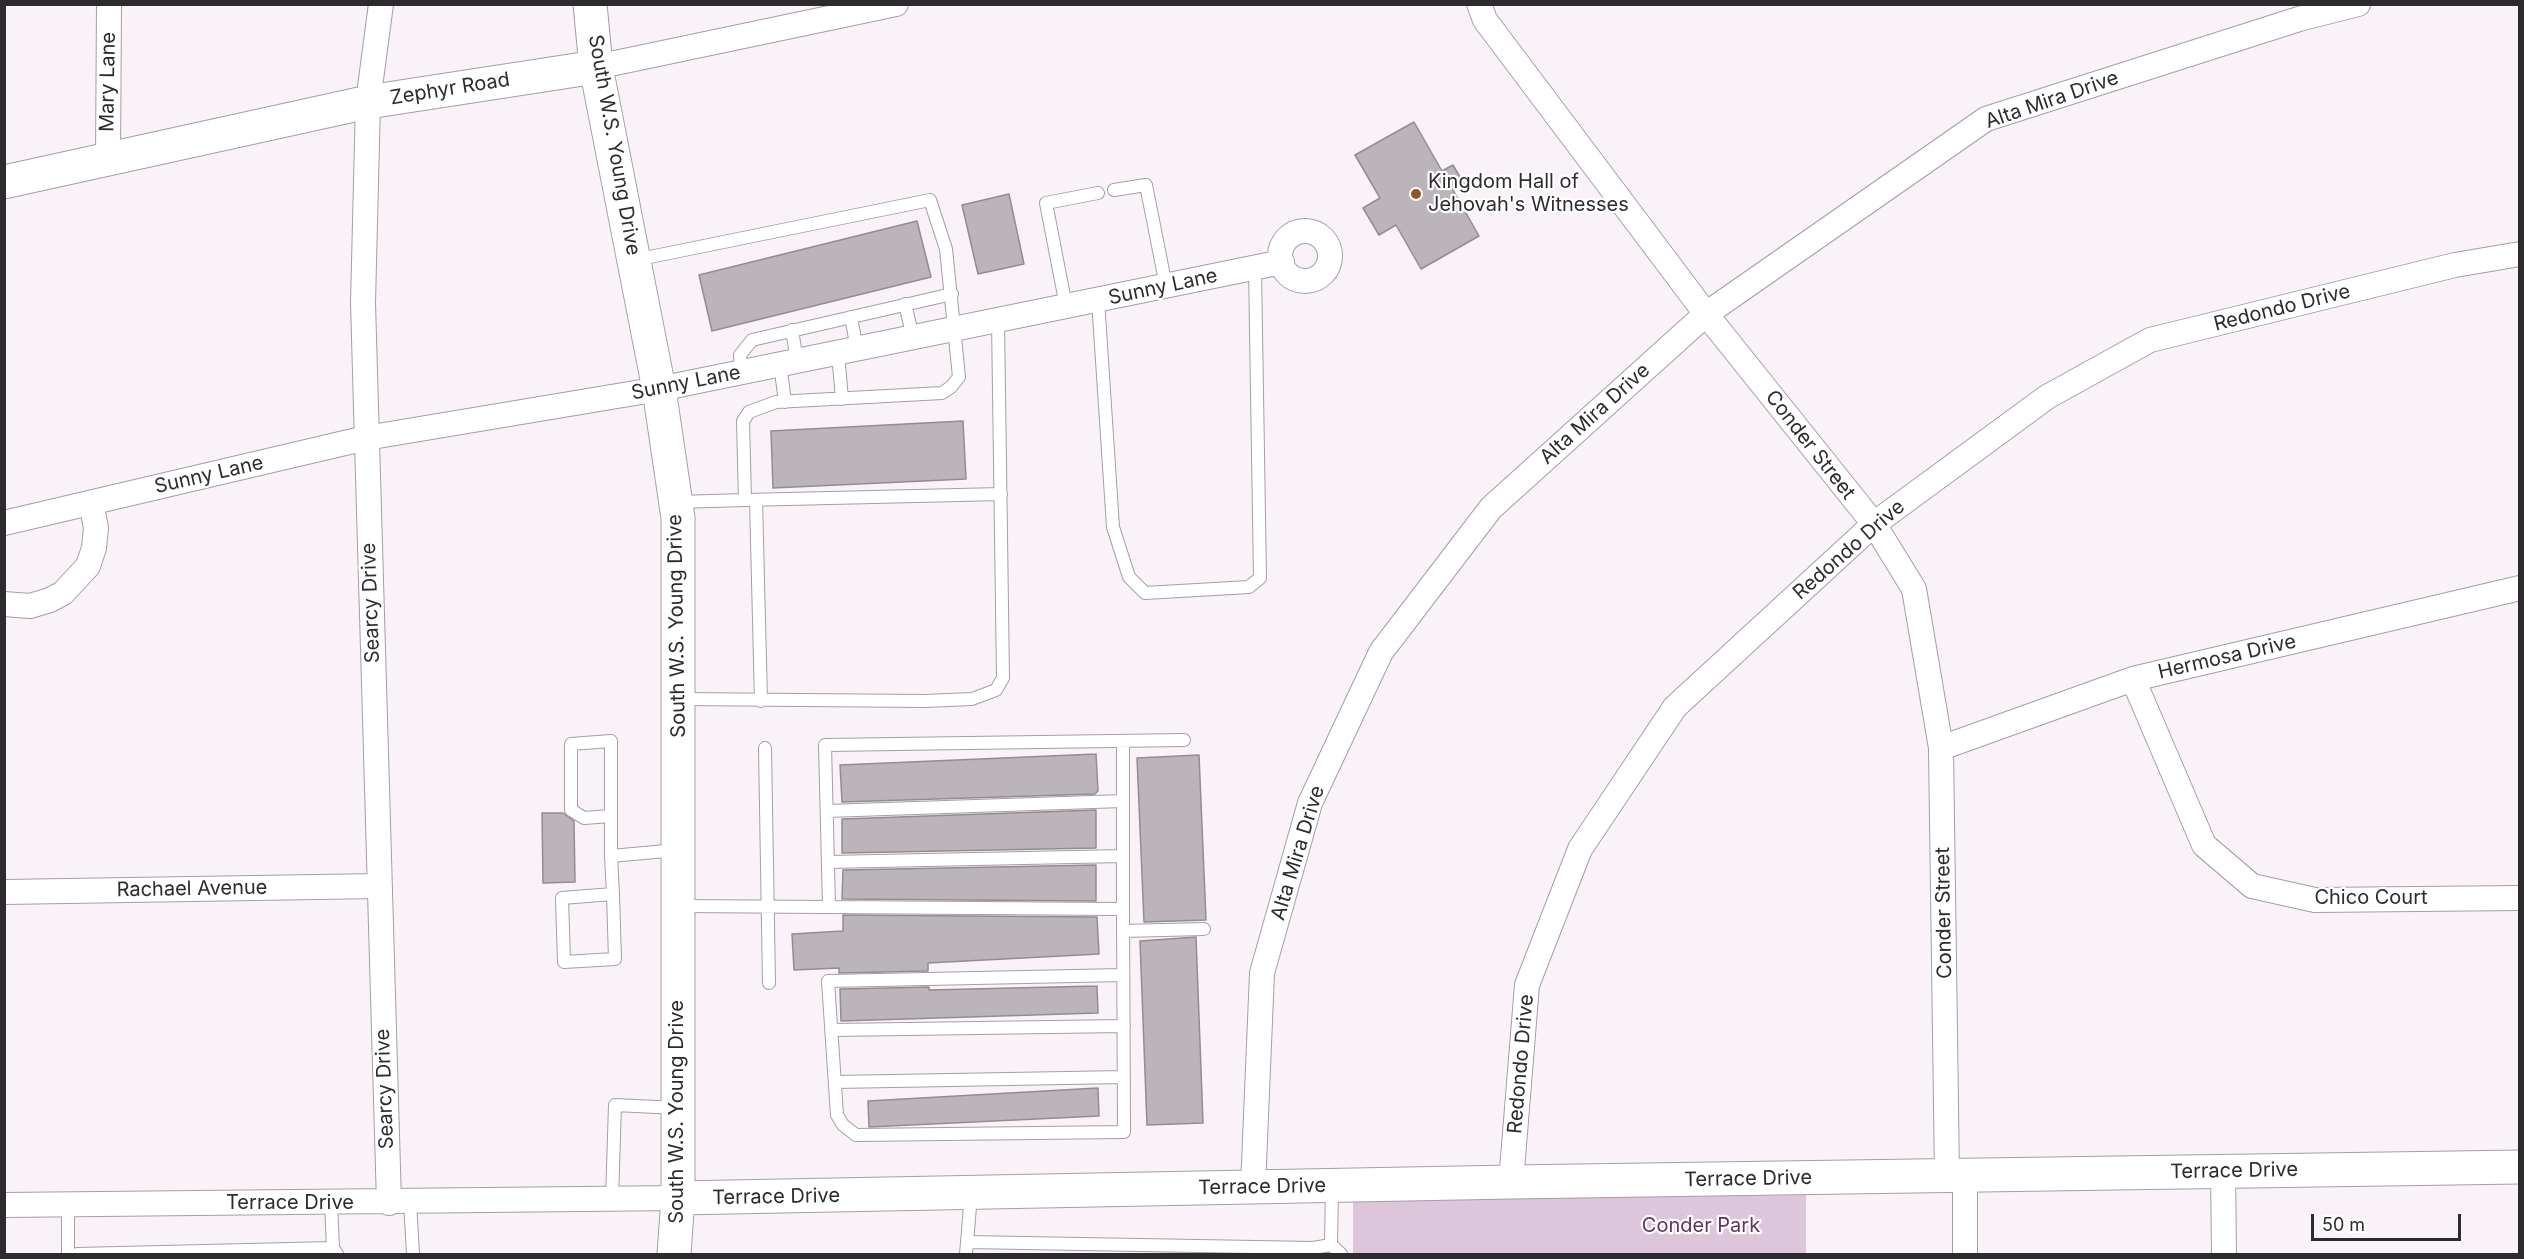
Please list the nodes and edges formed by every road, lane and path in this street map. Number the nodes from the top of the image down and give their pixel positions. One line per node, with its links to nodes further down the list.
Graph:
1 (109, 4): 9 (street, Mary Lane)
2 (381, 4): 8 (street, Searcy Drive)
3 (590, 4): 7 (street, South W.S. Young Drive)
4 (896, 4): 7 (street, Zephyr Road)
5 (1479, 4): 22 (street, Conder Street)
6 (2358, 4): 22 (street, Alta Mira Drive)
7 (596, 67): 8 (street, Zephyr Road); 14 (street, South W.S. Young Drive)
8 (368, 102): 9 (street, Zephyr Road); 34 (street, Searcy Drive)
9 (108, 159): 10 (street, Zephyr Road)
10 (4, 182)
11 (1114, 190): 17 (lane)
12 (1098, 193): 21 (lane)
13 (2520, 254): 40 (street, Redondo Drive)
14 (634, 261): 18 (lane); 31 (street, South W.S. Young Drive)
15 (1282, 262): 16 (street, Sunny Lane)
16 (1255, 268): 17 (street, Sunny Lane); 19 (lane)
17 (1166, 286): 19 (street, Sunny Lane)
18 (952, 294): 20 (lane); 25 (lane)
19 (1098, 300): 21 (street, Sunny Lane)
20 (905, 304): 23 (lane); 27 (lane)
21 (1066, 306): 24 (street, Sunny Lane)
22 (1706, 314): 40 (street, Conder Street); 79 (street, Alta Mira Drive)
23 (851, 317): 26 (lane); 28 (lane)
24 (998, 320): 25 (street, Sunny Lane); 35 (lane)
25 (955, 329): 27 (street, Sunny Lane); 32 (lane)
26 (792, 330): 29 (lane); 30 (lane)
27 (913, 337): 28 (street, Sunny Lane)
28 (847, 351): 29 (street, Sunny Lane); 32 (lane)
29 (789, 362): 30 (street, Sunny Lane); 33 (lane)
30 (741, 372): 31 (street, Sunny Lane)
31 (659, 389): 34 (street, Sunny Lane); 37 (street, South W.S. Young Drive)
32 (842, 399): 33 (lane)
33 (785, 402): 36 (lane)
34 (366, 438): 38 (street, Sunny Lane); 57 (street, Searcy Drive)
35 (1001, 494): 36 (lane); 45 (lane)
36 (751, 500): 37 (lane); 45 (lane)
37 (675, 502): 44 (street, South W.S. Young Drive)
38 (91, 503): 39 (street, Sunny Lane); 42 (street)
39 (4, 523)
40 (1874, 524): 49 (street, Conder Street); 77 (street, Redondo Drive)
41 (2520, 588): 43 (street, Hermosa Drive)
42 (4, 604)
43 (2133, 679): 49 (street, Hermosa Drive); 60 (street, Chico Court)
44 (678, 699): 45 (lane); 53 (street, South W.S. Young Drive)
45 (761, 701)
46 (1184, 740): 47 (lane)
47 (1123, 741): 50 (lane); 51 (lane)
48 (765, 748): 62 (lane)
49 (1941, 748): 76 (street, Conder Street)
50 (1123, 801): 51 (lane); 55 (lane)
51 (826, 811): 56 (lane)
52 (611, 816): 52 (lane); 54 (lane)
53 (678, 850): 54 (lane); 61 (street, South W.S. Young Drive)
54 (611, 856): 59 (lane)
55 (1123, 856): 56 (lane); 64 (lane)
56 (828, 862): 63 (lane)
57 (379, 886): 58 (street, Rachael Avenue); 84 (street, Searcy Drive)
58 (4, 892)
59 (613, 894): 59 (lane)
60 (2520, 898)
61 (678, 906): 62 (lane); 73 (street, South W.S. Young Drive)
62 (766, 907): 63 (lane); 68 (lane)
63 (829, 907): 64 (lane)
64 (1123, 909): 66 (lane)
65 (1204, 929): 66 (lane)
66 (1123, 931): 67 (lane)
67 (1124, 975): 69 (lane); 70 (lane)
68 (769, 983)
69 (1124, 1026): 70 (lane); 71 (lane)
70 (832, 1030): 72 (lane)
71 (1124, 1077): 72 (lane); 72 (lane)
72 (835, 1082)
73 (678, 1108): 81 (street, South W.S. Young Drive); 82 (lane)
74 (2520, 1167): 75 (street, Terrace Drive)
75 (2223, 1171): 76 (street, Terrace Drive); 96 (street)
76 (1956, 1176): 77 (street, Terrace Drive); 95 (street, Conder Street)
77 (1510, 1182): 78 (street, Terrace Drive)
78 (1332, 1185): 79 (street, Terrace Drive); 87 (lane)
79 (1252, 1187): 80 (street, Terrace Drive)
80 (971, 1194): 81 (street, Terrace Drive); 88 (lane)
81 (678, 1198): 82 (street, Terrace Drive); 93 (street, South W.S. Young Drive)
82 (612, 1199): 84 (street, Terrace Drive)
83 (331, 1203): 84 (street, Terrace Drive); 86 (street, Terrace Drive); 89 (lane)
84 (399, 1203): 92 (lane)
85 (4, 1205): 86 (street, Terrace Drive)
86 (68, 1205): 90 (lane)
87 (1331, 1245): 88 (lane); 94 (lane)
88 (967, 1248)
89 (335, 1251): 91 (lane)
90 (68, 1254)
91 (77, 1254)
92 (413, 1254)
93 (674, 1254)
94 (1341, 1254)
95 (1965, 1254)
96 (2224, 1254)

